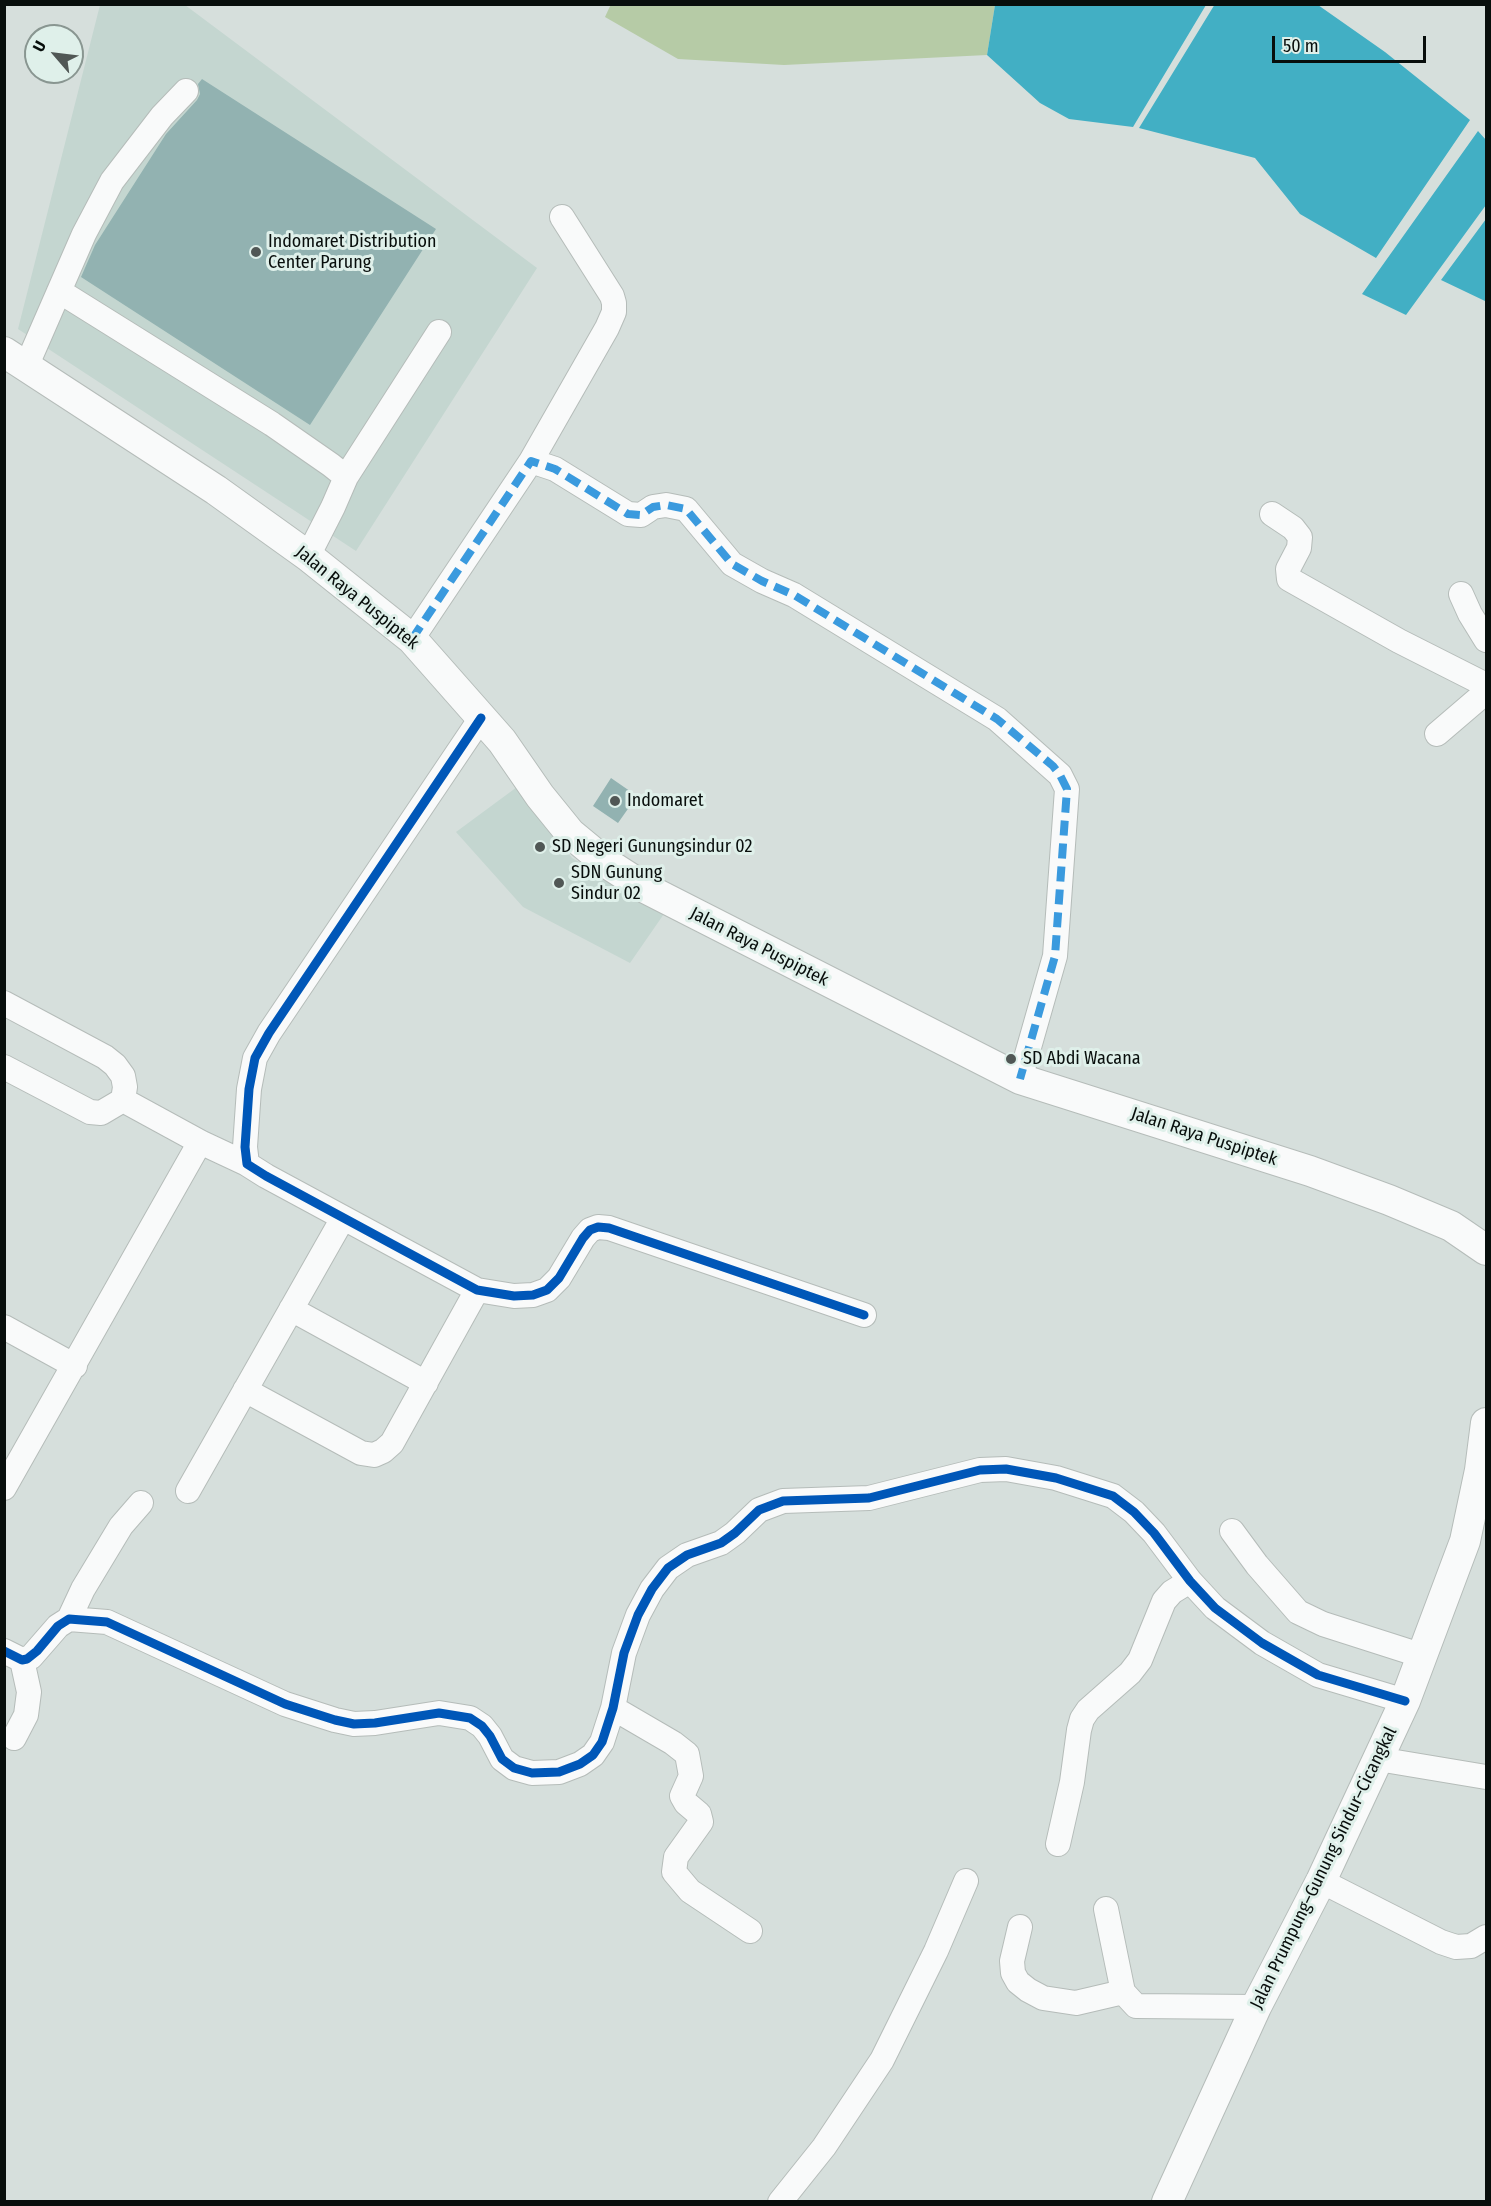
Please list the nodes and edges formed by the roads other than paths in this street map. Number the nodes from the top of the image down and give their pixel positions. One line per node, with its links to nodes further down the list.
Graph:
1 (186, 91): 3 (street)
2 (562, 217): 6 (street)
3 (59, 291): 5 (street); 7 (street)
4 (439, 332): 7 (street)
5 (15, 359): 9 (main road, Jalan Raya Puspiptek)
6 (531, 461): 11 (street); 19 (street)
7 (346, 477): 9 (street)
8 (1272, 514): 13 (street)
9 (308, 556): 11 (main road, Jalan Raya Puspiptek)
10 (1461, 594): 12 (street)
11 (412, 639): 15 (main road, Jalan Raya Puspiptek)
12 (1486, 640)
13 (1486, 685)
14 (1486, 692): 16 (street)
15 (481, 718): 19 (main road, Jalan Raya Puspiptek); 22 (street)
16 (1437, 734)
17 (4, 1004): 20 (street)
18 (4, 1067): 20 (street)
19 (1020, 1079): 24 (main road, Jalan Raya Puspiptek)
20 (123, 1100): 21 (street)
21 (200, 1142): 22 (street); 29 (street)
22 (248, 1164): 23 (street)
23 (343, 1218): 25 (street); 26 (street)
24 (1486, 1250)
25 (477, 1290): 27 (street); 30 (street)
26 (291, 1310): 30 (street); 31 (street)
27 (864, 1315)
28 (4, 1327): 29 (street)
29 (75, 1366): 33 (street)
30 (426, 1383): 31 (street)
31 (245, 1390): 34 (street)
32 (1486, 1423): 40 (main road, Jalan Prumpung–Gunung Sindur–Cicangkal)
33 (4, 1488)
34 (188, 1491)
35 (141, 1503): 38 (street)
36 (1232, 1531): 40 (street)
37 (1190, 1581): 41 (street); 42 (street); 46 (street)
38 (69, 1619): 39 (street); 42 (street)
39 (13, 1655): 43 (street)
40 (1423, 1656): 41 (main road, Jalan Prumpung–Gunung Sindur–Cicangkal)
41 (1406, 1701): 44 (main road, Jalan Prumpung–Gunung Sindur–Cicangkal)
42 (613, 1708): 51 (street)
43 (14, 1738)
44 (1378, 1759): 45 (street); 48 (main road, Jalan Prumpung–Gunung Sindur–Cicangkal)
45 (1486, 1777)
46 (1058, 1844)
47 (966, 1881): 55 (street)
48 (1321, 1881): 52 (street); 54 (main road, Jalan Prumpung–Gunung Sindur–Cicangkal)
49 (1106, 1909): 53 (street)
50 (1020, 1927): 53 (street)
51 (750, 1931)
52 (1486, 1937)
53 (1123, 1992): 54 (street)
54 (1256, 2007): 56 (main road, Jalan Prumpung–Gunung Sindur–Cicangkal)
55 (780, 2202)
56 (1167, 2202)

